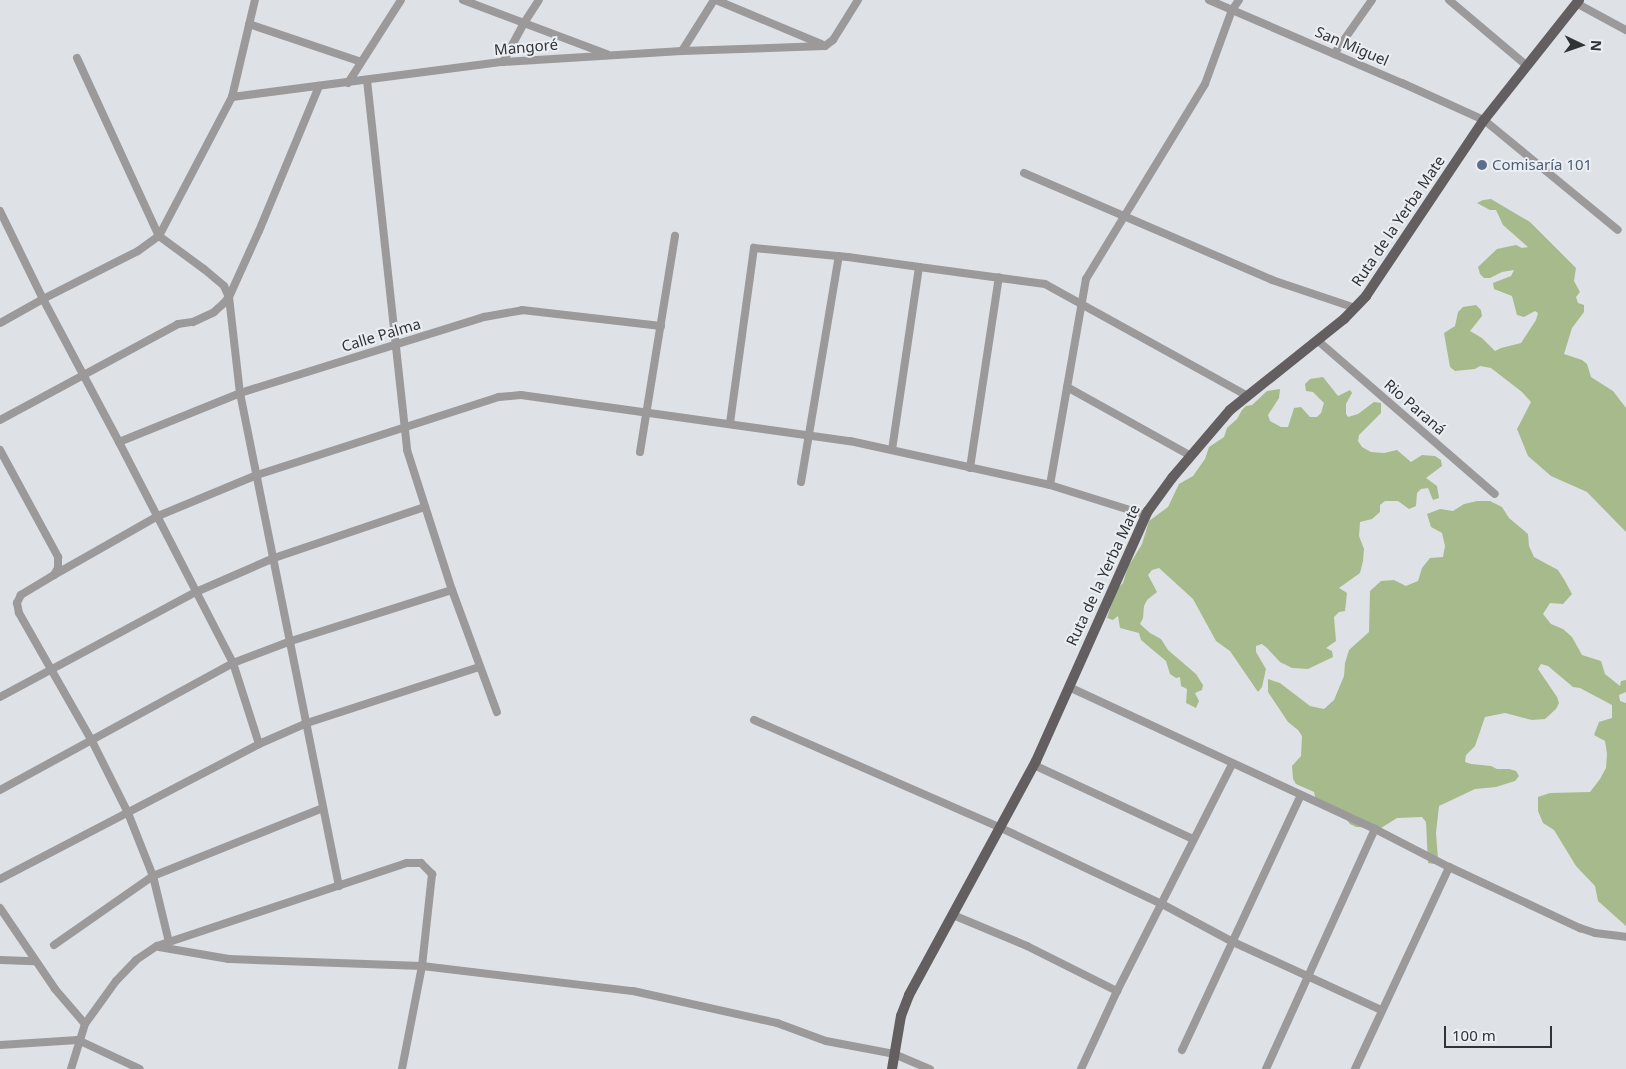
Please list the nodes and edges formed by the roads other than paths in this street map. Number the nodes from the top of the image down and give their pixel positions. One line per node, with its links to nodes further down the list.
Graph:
1 (255, 0): 14 (street)
2 (402, 0): 21 (street)
3 (463, 0): 13 (street)
4 (539, 0): 13 (street)
5 (715, 0): 16 (street); 17 (street)
6 (858, 0): 16 (street)
7 (1208, 0): 12 (street, San Miguel)
8 (1239, 0): 12 (street)
9 (1372, 0): 18 (street)
10 (1448, 0): 23 (street)
11 (1577, 2): 15 (street); 23 (main road, Ruta de la Yerba Mate)
12 (1232, 10): 18 (street, San Miguel); 31 (street)
13 (524, 23): 19 (street); 22 (street)
14 (249, 24): 21 (street); 27 (street)
15 (1626, 30)
16 (825, 46): 17 (street, Mangoré)
17 (682, 51): 19 (street, Mangoré)
18 (1334, 54): 28 (street, San Miguel)
19 (610, 55): 22 (street, Mangoré)
20 (77, 58): 35 (street)
21 (361, 62): 25 (street)
22 (503, 62): 24 (street, Mangoré)
23 (1526, 65): 28 (main road, Ruta de la Yerba Mate)
24 (367, 80): 25 (street, Mangoré); 47 (street)
25 (348, 83): 26 (street, Mangoré)
26 (320, 86): 27 (street, Mangoré); 40 (street)
27 (232, 97): 35 (street)
28 (1484, 120): 33 (street, San Miguel); 43 (main road, Ruta de la Yerba Mate)
29 (1024, 173): 31 (street)
30 (0, 211): 32 (street)
31 (1124, 216): 42 (street); 43 (street)
32 (8, 228): 34 (street); 41 (street)
33 (1618, 230)
34 (0, 232)
35 (159, 236): 40 (street); 41 (street)
36 (675, 236): 45 (street)
37 (839, 256): 38 (street); 54 (street); 56 (street)
38 (919, 267): 39 (street); 59 (street)
39 (999, 278): 42 (street); 62 (street)
40 (229, 297): 48 (street); 50 (street)
41 (43, 300): 44 (street); 48 (street)
42 (1082, 303): 49 (street); 51 (street)
43 (1355, 308): 46 (main road, Ruta de la Yerba Mate)
44 (0, 323)
45 (661, 326): 47 (street, Calle Palma); 52 (street)
46 (1317, 340): 51 (main road, Ruta de la Yerba Mate); 66 (street, Rio Paraná)
47 (397, 345): 50 (street, Calle Palma); 55 (street)
48 (83, 375): 53 (street); 57 (street)
49 (1068, 387): 61 (street); 65 (street)
50 (240, 393): 57 (street, Calle Palma); 63 (street)
51 (1246, 395): 61 (main road, Ruta de la Yerba Mate)
52 (647, 411): 54 (street); 55 (street); 60 (street)
53 (0, 420)
54 (730, 423): 56 (street)
55 (404, 426): 63 (street); 67 (street)
56 (809, 435): 59 (street); 64 (street)
57 (119, 442): 69 (street)
58 (0, 450): 71 (street)
59 (892, 450): 62 (street)
60 (640, 452)
61 (1191, 456): 68 (main road, Ruta de la Yerba Mate)
62 (970, 468): 65 (street)
63 (257, 475): 69 (street); 70 (street)
64 (802, 482)
65 (1050, 485): 68 (street)
66 (1495, 494)
67 (425, 507): 70 (street); 72 (street)
68 (1146, 515): 78 (main road, Ruta de la Yerba Mate)
69 (158, 516): 71 (street); 73 (street)
70 (274, 558): 73 (street); 74 (street)
71 (54, 575): 77 (street)
72 (452, 590): 74 (street); 76 (street)
73 (196, 592): 75 (street); 77 (street)
74 (291, 641): 75 (street); 82 (street)
75 (233, 663): 83 (street); 84 (street)
76 (479, 667): 80 (street); 82 (street)
77 (51, 669): 79 (street); 83 (street)
78 (1069, 687): 85 (street); 86 (main road, Ruta de la Yerba Mate)
79 (0, 697)
80 (497, 712)
81 (754, 720): 91 (street)
82 (306, 723): 84 (street); 89 (street)
83 (91, 739): 87 (street); 90 (street)
84 (259, 744): 90 (street)
85 (1232, 764): 88 (street); 93 (street)
86 (1034, 765): 91 (main road, Ruta de la Yerba Mate); 93 (street)
87 (0, 790)
88 (1301, 795): 92 (street); 102 (street)
89 (323, 808): 95 (street); 97 (street)
90 (128, 813): 95 (street); 96 (street)
91 (1001, 828): 98 (street); 100 (main road, Ruta de la Yerba Mate)
92 (1375, 829): 94 (street); 109 (street)
93 (1193, 839): 98 (street)
94 (1449, 867): 101 (street); 111 (street)
95 (153, 876): 103 (street); 104 (street)
96 (0, 879)
97 (339, 886): 103 (street); 108 (street)
98 (1162, 904): 102 (street); 110 (street)
99 (0, 908): 107 (street)
100 (953, 915): 110 (street); 116 (main road, Ruta de la Yerba Mate)
101 (1626, 937)
102 (1231, 941): 109 (street); 115 (street)
103 (169, 942): 105 (street)
104 (54, 945)
105 (157, 946): 108 (street); 112 (street)
106 (0, 960): 107 (street)
107 (35, 961): 112 (street)
108 (422, 966): 116 (street); 119 (street)
109 (1306, 976): 111 (street); 123 (street)
110 (1117, 991): 122 (street)
111 (1381, 1010): 124 (street)
112 (85, 1024): 113 (street)
113 (78, 1040): 114 (street); 117 (street); 118 (street)
114 (0, 1046)
115 (1182, 1050)
116 (894, 1054): 120 (main road, Ruta de la Yerba Mate); 121 (street)
117 (71, 1069)
118 (140, 1069)
119 (402, 1069)
120 (892, 1069)
121 (930, 1069)
122 (1082, 1069)
123 (1266, 1069)
124 (1354, 1069)

